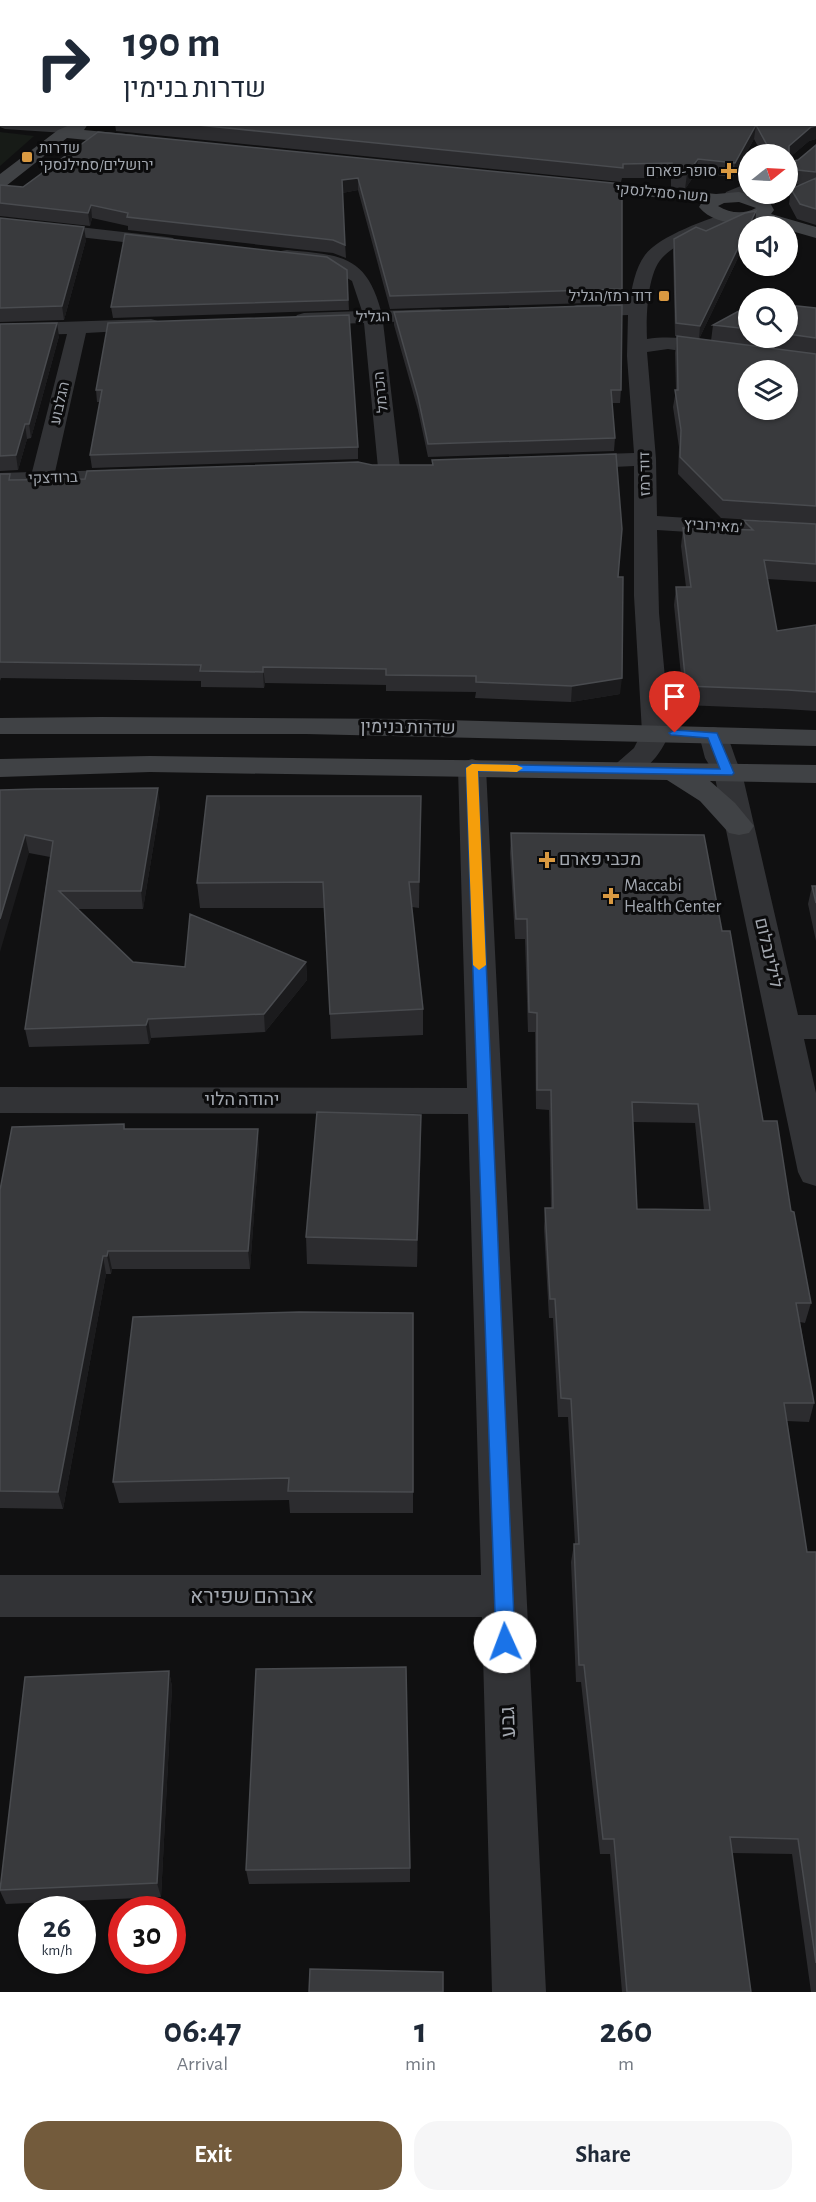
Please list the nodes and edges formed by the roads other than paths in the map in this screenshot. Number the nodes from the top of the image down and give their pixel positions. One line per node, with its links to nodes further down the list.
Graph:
1 (21, 126): 2 (street)
2 (72, 128): 3 (main road); 4 (main road)
3 (153, 141)
4 (0, 182)
5 (561, 184): 7 (main road, משה סמילנסקי)
6 (738, 196): 7 (street, דוד רמז)
7 (727, 204): 8 (main road, משה סמילנסקי); 14 (street, דוד רמז)
8 (738, 204)
9 (761, 204): 11 (main road)
10 (0, 223): 12 (street)
11 (816, 233)
12 (190, 244)
13 (274, 254): 17 (street, הכרמל)
14 (639, 309): 15 (street); 22 (street, דוד רמז)
15 (560, 312)
16 (456, 315): 17 (street, הגליל)
17 (374, 316): 18 (street, הגליל); 27 (street, הכרמל)
18 (291, 319)
19 (172, 324): 20 (street)
20 (78, 327): 21 (street); 30 (street, הגלבוע)
21 (0, 330)
22 (638, 348): 23 (street); 24 (street, דוד רמז)
23 (745, 354)
24 (645, 459): 25 (street); 32 (street, דוד רמז)
25 (552, 462)
26 (412, 467): 27 (street)
27 (389, 468): 28 (street)
28 (365, 469)
29 (151, 475): 30 (street, ברודצקי)
30 (42, 478): 31 (street, ברודצקי)
31 (0, 480)
32 (645, 522): 33 (street, מאירוביץ'); 35 (street, דוד רמז)
33 (816, 533)
34 (0, 726): 35 (main road, שדרות בנימין)
35 (656, 732): 36 (main road, שדרות בנימין); 40 (street)
36 (712, 735): 37 (main road, שדרות בנימין); 42 (street, לילינבלום)
37 (816, 738)
38 (0, 768): 39 (main road)
39 (472, 768): 40 (main road); 47 (street, גבע)
40 (624, 769): 41 (main road)
41 (667, 771): 42 (main road); 44 (main road)
42 (728, 773): 43 (main road); 44 (street, לילינבלום)
43 (816, 774)
44 (739, 826): 45 (street, לילינבלום)
45 (800, 1027): 48 (street, לילינבלום)
46 (0, 1100): 47 (street, יהודה הלוי)
47 (484, 1101): 50 (street, גבע)
48 (816, 1172)
49 (0, 1596): 50 (street, אברהם שפירא)
50 (504, 1596): 51 (street, גבע)
51 (519, 1992)

